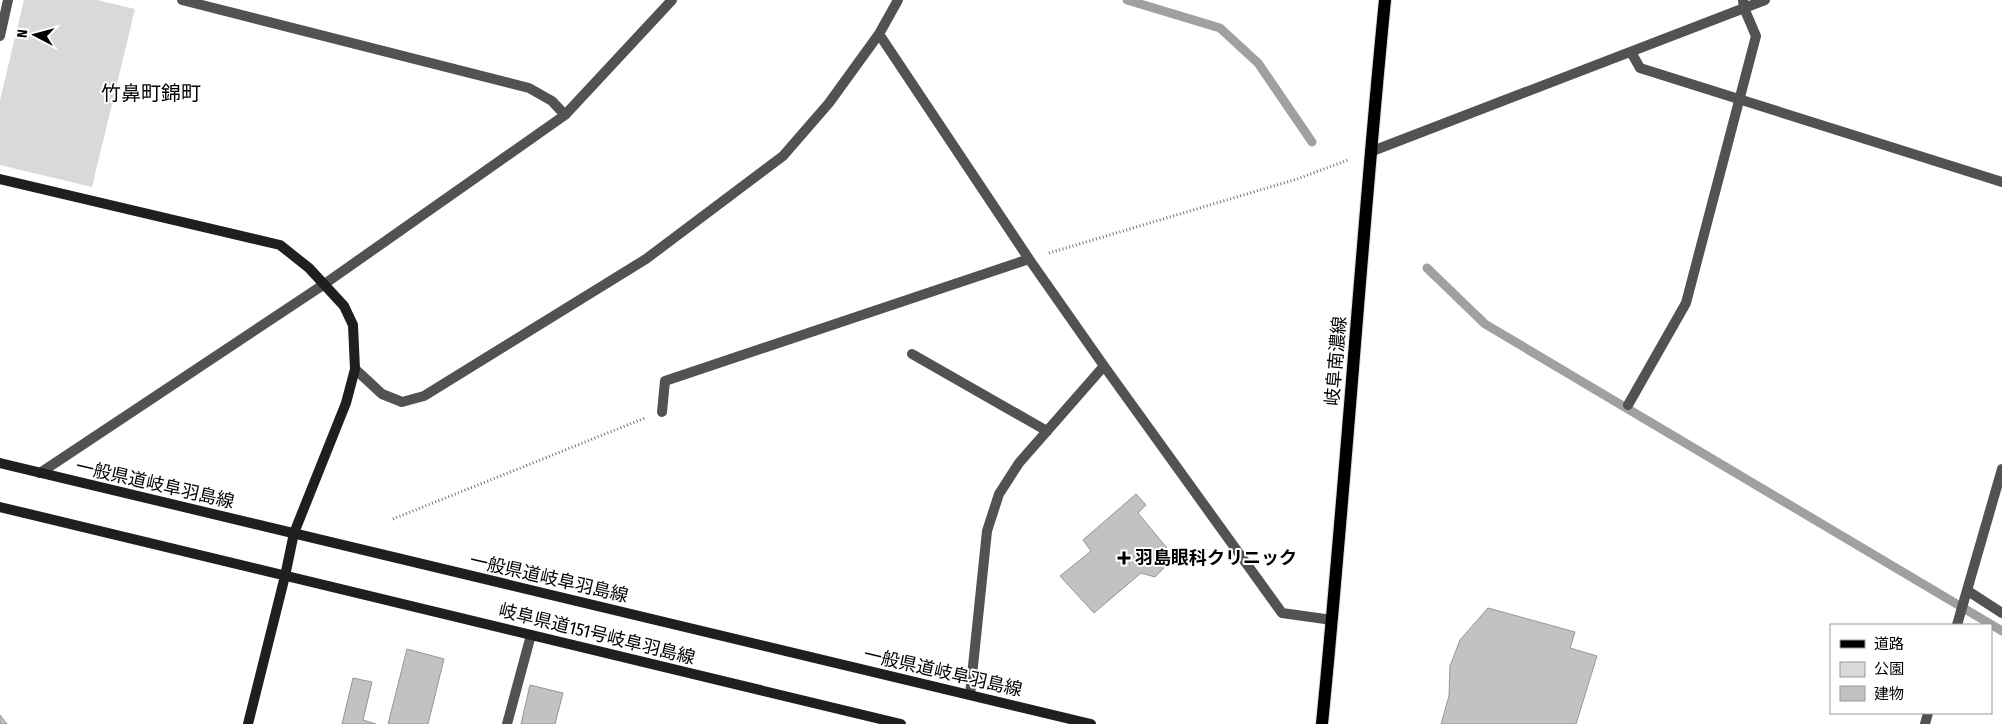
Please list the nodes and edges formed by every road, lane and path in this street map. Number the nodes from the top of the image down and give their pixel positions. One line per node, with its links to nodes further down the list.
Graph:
1 (8, 0): 9 (street)
2 (182, 0): 12 (street)
3 (672, 0): 12 (street)
4 (898, 0): 8 (street)
5 (1385, 0): 13 (main road, 岐阜南濃線)
6 (1765, 0): 7 (street)
7 (1744, 4): 10 (street); 11 (street)
8 (879, 34): 16 (street); 20 (street)
9 (0, 36)
10 (1630, 52): 11 (street); 13 (street)
11 (1739, 100): 15 (street); 21 (street)
12 (565, 115): 17 (street)
13 (1370, 152): 16 (path); 33 (main road, 岐阜南濃線)
14 (0, 178): 17 (main road)
15 (2002, 182)
16 (1029, 259): 19 (street); 22 (street)
17 (323, 284): 20 (main road); 26 (street)
18 (912, 354): 23 (street)
19 (1104, 366): 23 (street); 33 (street)
20 (356, 369): 29 (main road)
21 (1628, 406)
22 (662, 412): 28 (path)
23 (1047, 431): 36 (street)
24 (0, 463): 26 (main road, 一般県道岐阜羽島線)
25 (2002, 469): 31 (street)
26 (40, 473): 29 (main road, 一般県道岐阜羽島線)
27 (0, 507): 30 (main road)
28 (393, 519)
29 (294, 533): 30 (main road); 36 (main road, 一般県道岐阜羽島線)
30 (285, 576): 35 (main road, 岐阜県道151号岐阜羽島線); 37 (main road)
31 (1968, 590): 32 (street); 34 (street)
32 (2002, 613)
33 (1332, 620): 41 (main road, 岐阜南濃線)
34 (1957, 624)
35 (531, 635): 38 (street); 39 (main road, 岐阜県道151号岐阜羽島線)
36 (970, 695): 40 (main road, 一般県道岐阜羽島線)
37 (248, 724)
38 (508, 724)
39 (900, 724)
40 (1091, 724)
41 (1322, 724)

